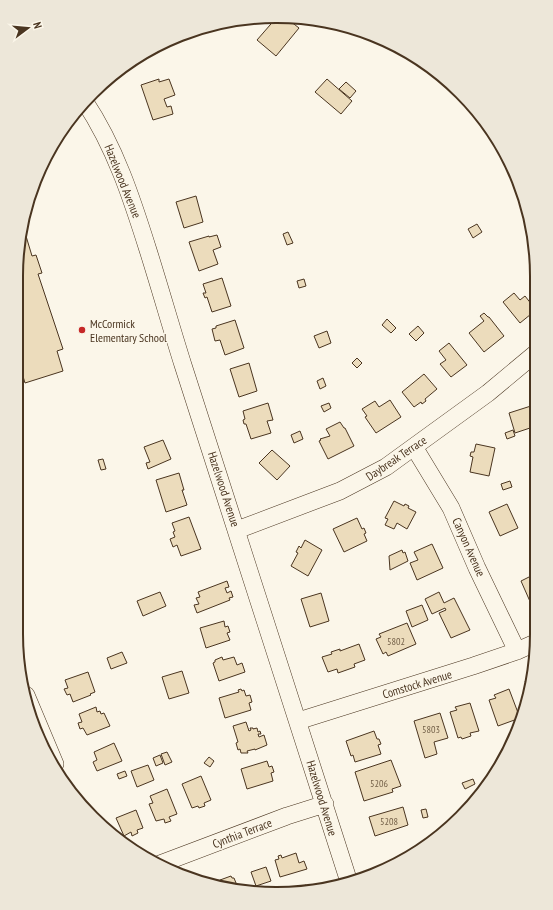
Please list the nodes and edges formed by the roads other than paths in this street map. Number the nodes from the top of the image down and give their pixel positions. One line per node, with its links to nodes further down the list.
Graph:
1 (88, 107): 4 (street, Hazelwood Avenue)
2 (530, 358): 3 (street, Daybreak Terrace)
3 (414, 447): 4 (street, Daybreak Terrace); 6 (street, Canyon Avenue)
4 (237, 530): 7 (street, Hazelwood Avenue)
5 (529, 645): 6 (street, Comstock Avenue)
6 (516, 651): 7 (street, Comstock Avenue)
7 (298, 721): 8 (street, Hazelwood Avenue)
8 (324, 804): 9 (street, Cynthia Terrace); 10 (street, Hazelwood Avenue)
9 (166, 862)
10 (347, 877)

